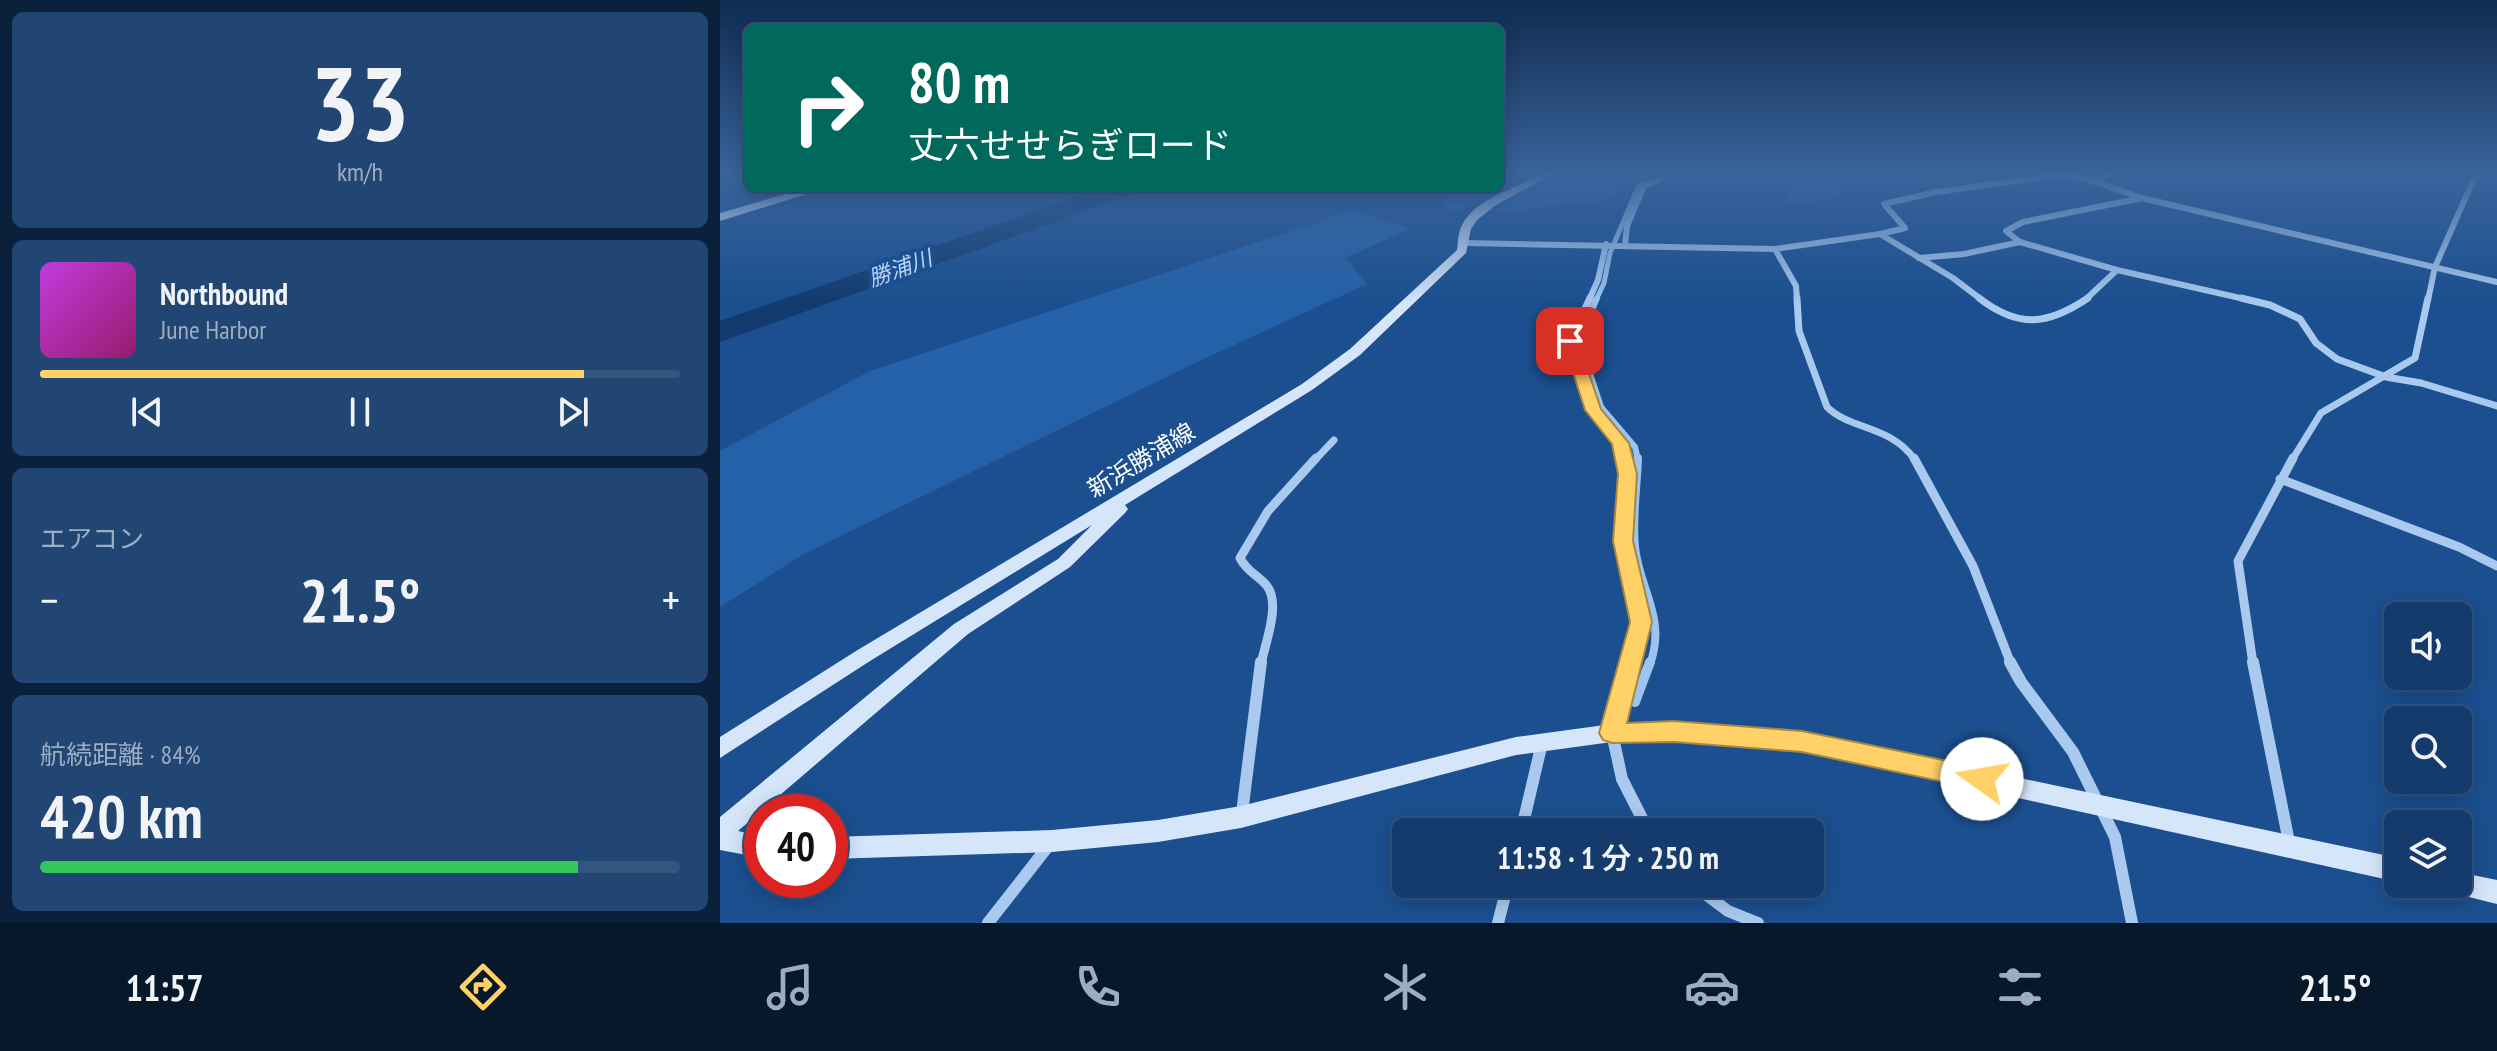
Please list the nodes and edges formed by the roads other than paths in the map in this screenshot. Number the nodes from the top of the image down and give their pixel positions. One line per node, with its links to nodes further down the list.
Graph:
1 (1473, 217): 9 (street, 新浜勝浦線)
2 (1631, 217): 11 (street)
3 (1895, 217): 7 (street)
4 (2048, 217): 8 (street)
5 (2223, 217): 14 (street)
6 (2457, 217): 14 (street)
7 (1880, 234): 12 (street); 13 (street)
8 (2020, 242): 13 (street); 15 (street)
9 (1464, 243): 10 (street); 21 (street, 新浜勝浦線)
10 (1606, 244): 11 (street); 23 (street)
11 (1625, 245): 12 (street)
12 (1775, 249): 26 (street)
13 (1919, 258): 15 (street)
14 (2435, 267): 16 (street); 17 (street)
15 (2117, 270): 17 (street)
16 (2497, 282)
17 (2386, 377): 18 (street); 20 (street)
18 (2497, 406)
19 (1334, 440): 27 (street)
20 (2280, 479): 22 (street); 34 (street)
21 (1135, 492): 25 (street, 新浜勝浦線); 30 (street)
22 (2497, 566)
23 (1612, 733): 24 (street); 26 (street); 29 (street)
24 (1543, 741): 27 (street); 28 (street)
25 (720, 749)
26 (2100, 806): 34 (street); 44 (street)
27 (1241, 817): 32 (street)
28 (1524, 818)
29 (1642, 818)
30 (720, 832)
31 (720, 839): 33 (street)
32 (1052, 841): 35 (street); 41 (street)
33 (744, 844)
34 (2290, 846): 36 (street)
35 (848, 847)
36 (2384, 867)
37 (2472, 887): 38 (street)
38 (2497, 892)
39 (1504, 898): 42 (street)
40 (1711, 898): 43 (street)
41 (988, 923)
42 (1498, 923)
43 (1758, 923)
44 (2132, 923)

